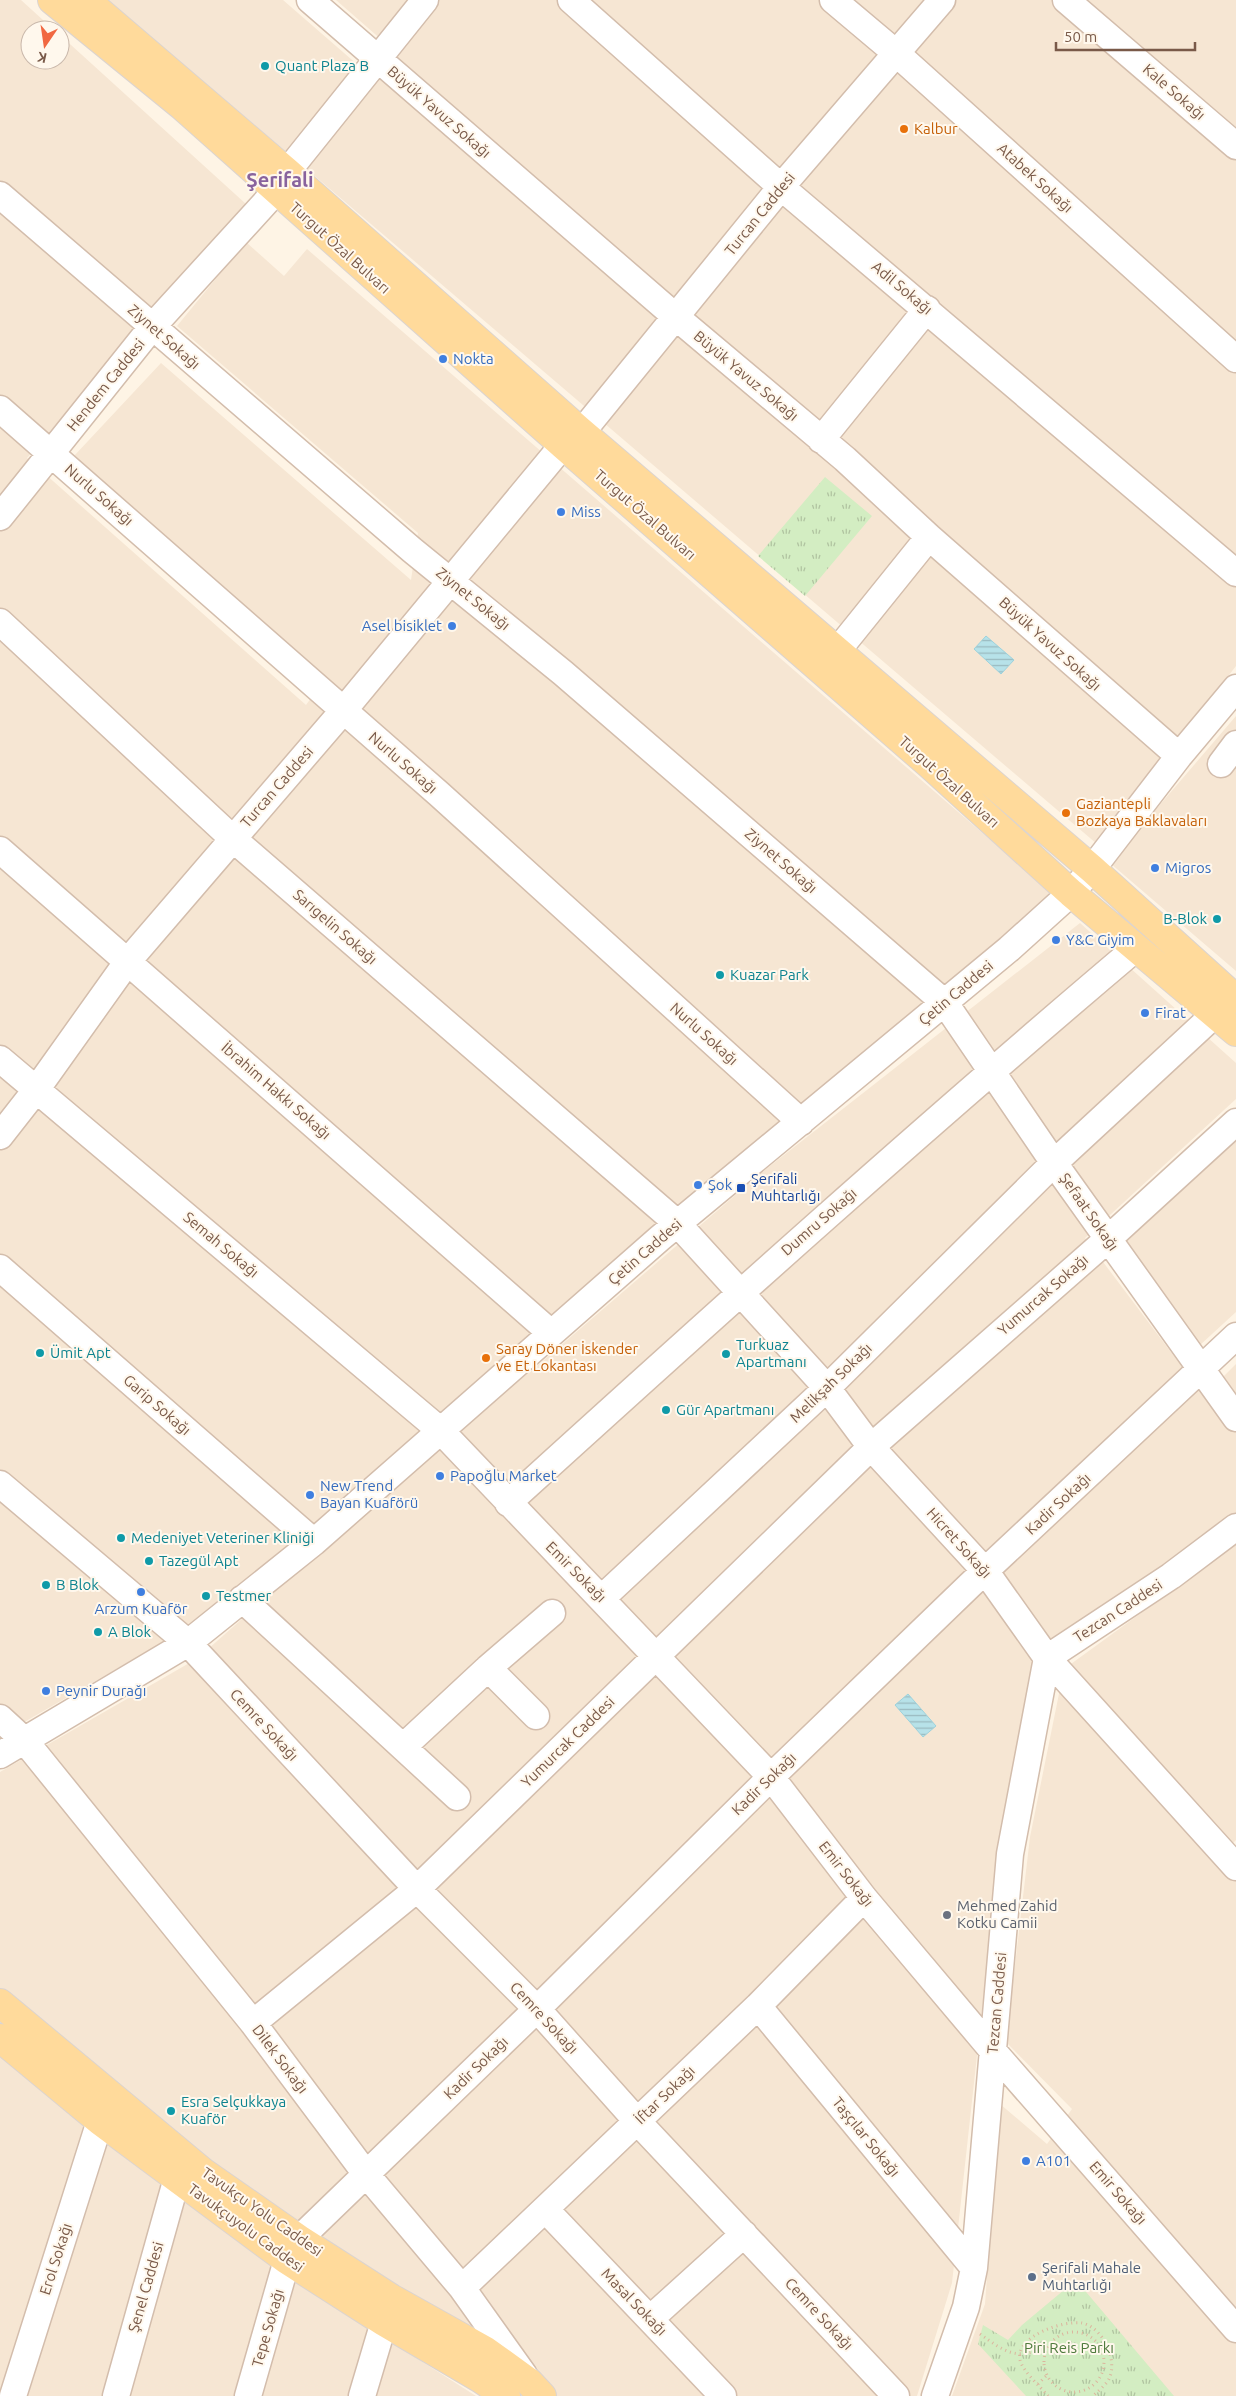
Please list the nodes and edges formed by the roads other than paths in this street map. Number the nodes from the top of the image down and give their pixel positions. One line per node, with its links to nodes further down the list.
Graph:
1 (52, 0): 12 (main road, Turgut Özal Bulvarı)
2 (86, 0): 12 (main road, Turgut Özal Bulvarı)
3 (310, 0): 10 (street, Büyük Yavuz Sokağı)
4 (425, 0): 10 (street, Hendem Caddesi)
5 (571, 0): 13 (street, Adil Sokağı)
6 (833, 0): 9 (street, Atabek Sokağı)
7 (942, 0): 9 (street, Turcan Caddesi)
8 (1066, 0): 11 (street, Kale Sokağı)
9 (896, 53): 13 (street, Turcan Caddesi); 18 (street, Atabek Sokağı)
10 (378, 60): 12 (street, Hendem Caddesi); 16 (street, Büyük Yavuz Sokağı)
11 (1236, 146)
12 (282, 182): 17 (street, Hendem Caddesi); 20 (main road, Turgut Özal Bulvarı)
13 (781, 187): 15 (street, Adil Sokağı); 16 (street, Turcan Caddesi)
14 (0, 195): 17 (street, Ziynet Sokağı)
15 (927, 309): 21 (street); 25 (street, Adil Sokağı)
16 (676, 317): 20 (street, Turcan Caddesi); 21 (street, Büyük Yavuz Sokağı)
17 (152, 327): 22 (street, Hendem Caddesi); 26 (street, Ziynet Sokağı)
18 (1236, 359)
19 (0, 409): 22 (street, Nurlu Sokağı)
20 (571, 438): 26 (street, Turcan Caddesi); 28 (main road, Turgut Özal Bulvarı); 35 (main road, Turgut Özal Bulvarı)
21 (821, 440): 24 (street, Büyük Yavuz Sokağı)
22 (51, 454): 23 (street, Hendem Caddesi); 30 (street, Nurlu Sokağı)
23 (0, 517)
24 (929, 537): 28 (street); 31 (street, Büyük Yavuz Sokağı)
25 (1236, 573)
26 (450, 580): 30 (street, Turcan Caddesi); 39 (street, Ziynet Sokağı)
27 (0, 622): 32 (street, Sarıgelin Sokağı)
28 (838, 650): 34 (main road, Turgut Özal Bulvarı)
29 (1236, 689): 31 (street, Çetin Caddesi)
30 (343, 711): 32 (street, Turcan Caddesi); 45 (street, Nurlu Sokağı)
31 (1179, 756): 34 (street, Çetin Caddesi)
32 (232, 838): 37 (street, Turcan Caddesi); 49 (street, Sarıgelin Sokağı)
33 (0, 850): 37 (street, İbrahim Hakkı Sokağı)
34 (1092, 869): 35 (street, Çetin Caddesi); 38 (main road, Turgut Özal Bulvarı)
35 (1071, 893): 36 (main road, Turgut Özal Bulvarı); 39 (street, Çetin Caddesi)
36 (1136, 948): 40 (main road, Turgut Özal Bulvarı); 43 (street, Dumru Sokağı)
37 (128, 962): 44 (street, Turcan Caddesi); 53 (street, İbrahim Hakkı Sokağı)
38 (1226, 981): 40 (main road, Turgut Özal Bulvarı)
39 (945, 1003): 43 (street, Şefaat Sokağı); 45 (street, Çetin Caddesi)
40 (1226, 1006): 41 (main road, Turgut Özal Bulvarı); 48 (street)
41 (1236, 1032)
42 (0, 1059): 44 (street, Semah Sokağı)
43 (992, 1069): 48 (street, Şefaat Sokağı); 52 (street, Dumru Sokağı)
44 (36, 1090): 47 (street, Turcan Caddesi); 58 (street, Semah Sokağı)
45 (801, 1122): 49 (street, Çetin Caddesi)
46 (1236, 1122): 50 (street, Yumurcak Sokağı)
47 (0, 1136)
48 (1054, 1163): 50 (street, Şefaat Sokağı); 56 (street, Melikşah Sokağı)
49 (677, 1223): 52 (street, Hicret Sokağı); 53 (street, Çetin Caddesi)
50 (1108, 1239): 55 (street, Şefaat Sokağı); 59 (street, Yumurcak Sokağı)
51 (0, 1268): 63 (street, Garip Sokağı)
52 (740, 1292): 56 (street, Hicret Sokağı); 61 (street, Dumru Sokağı)
53 (551, 1333): 58 (street, Çetin Caddesi)
54 (1236, 1336): 55 (street, Kadir Sokağı)
55 (1202, 1368): 57 (street, Şefaat Sokağı); 64 (street, Kadir Sokağı)
56 (827, 1388): 59 (street, Hicret Sokağı); 65 (street, Melikşah Sokağı)
57 (1236, 1418)
58 (442, 1431): 61 (street, Emir Sokağı); 63 (street, Çetin Caddesi)
59 (871, 1447): 64 (street, Hicret Sokağı); 69 (street, Yumurcak Caddesi)
60 (0, 1484): 68 (street, Cemre Sokağı)
61 (508, 1503): 65 (street, Emir Sokağı)
62 (1236, 1527): 70 (street, Tezcan Caddesi)
63 (314, 1542): 66 (street, Çetin Caddesi)
64 (986, 1572): 70 (street, Hicret Sokağı); 77 (street, Kadir Sokağı)
65 (602, 1598): 69 (street, Emir Sokağı)
66 (242, 1599): 68 (street, Çetin Caddesi); 75 (street)
67 (552, 1613): 71 (street)
68 (188, 1642): 74 (street, Çetin Caddesi); 80 (street, Cemre Sokağı)
69 (656, 1655): 77 (street, Emir Sokağı); 80 (street, Yumurcak Caddesi)
70 (1047, 1658): 79 (street, Hicret Sokağı); 87 (street, Tezcan Caddesi)
71 (488, 1668): 72 (street); 75 (street)
72 (536, 1716)
73 (0, 1718): 74 (street, Dilek Sokağı)
74 (25, 1741): 76 (street, Çetin Caddesi); 85 (street, Dilek Sokağı)
75 (403, 1747): 78 (street)
76 (0, 1755)
77 (771, 1777): 81 (street, Emir Sokağı); 84 (street, Kadir Sokağı)
78 (457, 1796)
79 (1236, 1867)
80 (417, 1889): 84 (street, Cemre Sokağı); 85 (street, Yumurcak Caddesi)
81 (864, 1898): 83 (street, İftar Sokağı); 87 (street, Emir Sokağı)
82 (0, 2003): 94 (main road, Tavukçu Yolu Caddesi)
83 (758, 2006): 89 (street, İftar Sokağı); 95 (street, Taşçılar Sokağı)
84 (537, 2009): 89 (street, Cemre Sokağı); 90 (street, Kadir Sokağı)
85 (253, 2023): 90 (street, Dilek Sokağı)
86 (1, 2041): 88 (main road, Tavukçuyolu Caddesi)
87 (993, 2051): 95 (street, Tezcan Caddesi); 99 (street, Emir Sokağı)
88 (100, 2121): 91 (main road, Tavukçuyolu Caddesi); 102 (street, Erol Sokağı)
89 (637, 2121): 92 (street, İftar Sokağı); 93 (street, Cemre Sokağı)
90 (366, 2174): 94 (street, Kadir Sokağı); 96 (street, Dilek Sokağı)
91 (177, 2178): 94 (main road, Tavukçuyolu Caddesi); 103 (street, Şenel Caddesi)
92 (546, 2209): 96 (street, İftar Sokağı); 97 (street, Masal Sokağı)
93 (744, 2234): 97 (street); 108 (street, Cemre Sokağı)
94 (293, 2249): 98 (main road, Tavukçuyolu Caddesi); 101 (main road, Tavukçu Yolu Caddesi); 104 (street, Tepe Sokağı)
95 (974, 2268): 109 (street, Tezcan Caddesi)
96 (462, 2288): 101 (street, Dilek Sokağı)
97 (650, 2319): 107 (street, Masal Sokağı)
98 (384, 2322): 100 (main road, Tavukçuyolu Caddesi); 105 (street)
99 (1236, 2328)
100 (478, 2387): 106 (main road, Tavukçuyolu Caddesi)
101 (536, 2389)
102 (13, 2396)
103 (116, 2396)
104 (248, 2396)
105 (362, 2396)
106 (506, 2396)
107 (723, 2396)
108 (896, 2396)
109 (935, 2396)

